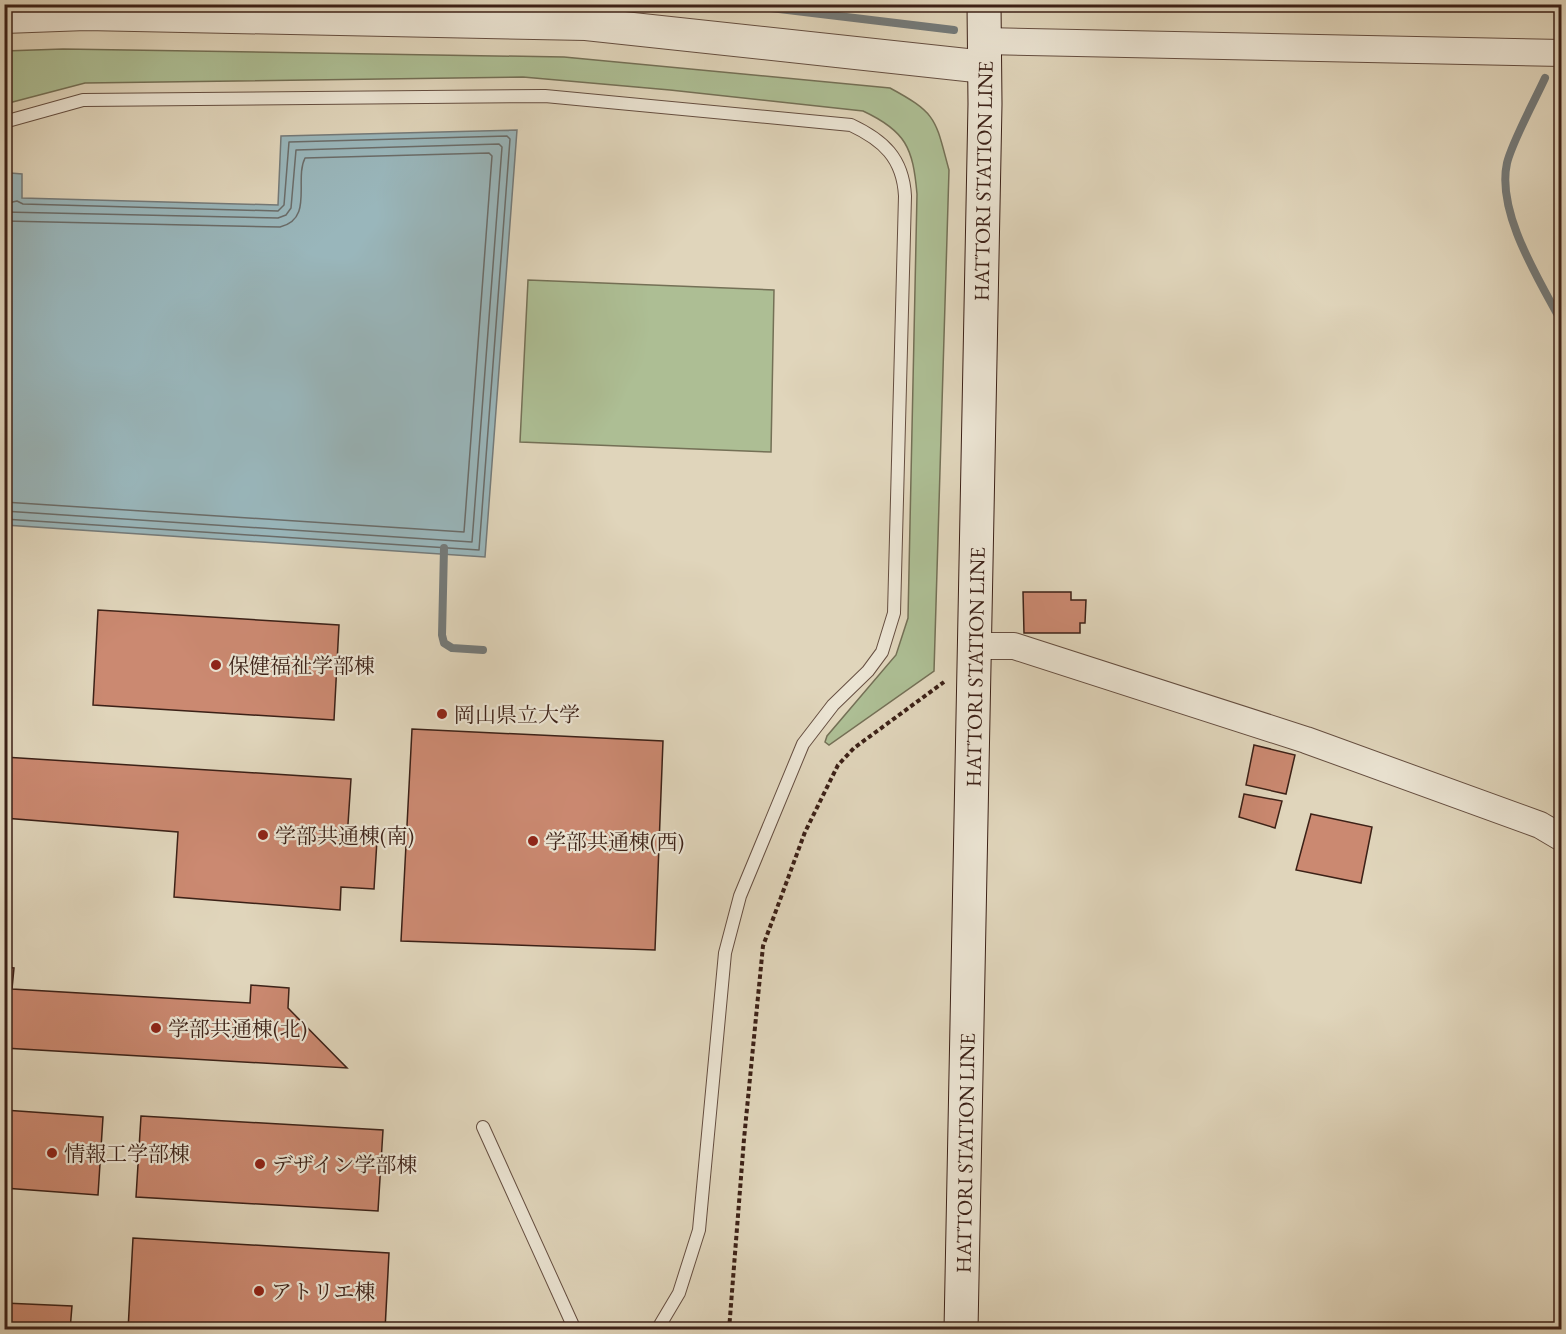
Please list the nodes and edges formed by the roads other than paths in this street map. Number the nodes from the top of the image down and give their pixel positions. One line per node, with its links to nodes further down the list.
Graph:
1 (984, 4): 5 (main road, HATTORI STATION LINE)
2 (86, 9): 3 (street); 5 (street)
3 (4, 17)
4 (1562, 53): 5 (street)
5 (985, 54): 7 (main road, HATTORI STATION LINE)
6 (4, 122): 11 (lane)
7 (975, 646): 8 (street); 12 (main road, HATTORI STATION LINE)
8 (1562, 838)
9 (483, 1126): 10 (lane)
10 (575, 1329)
11 (657, 1329)
12 (961, 1329)

